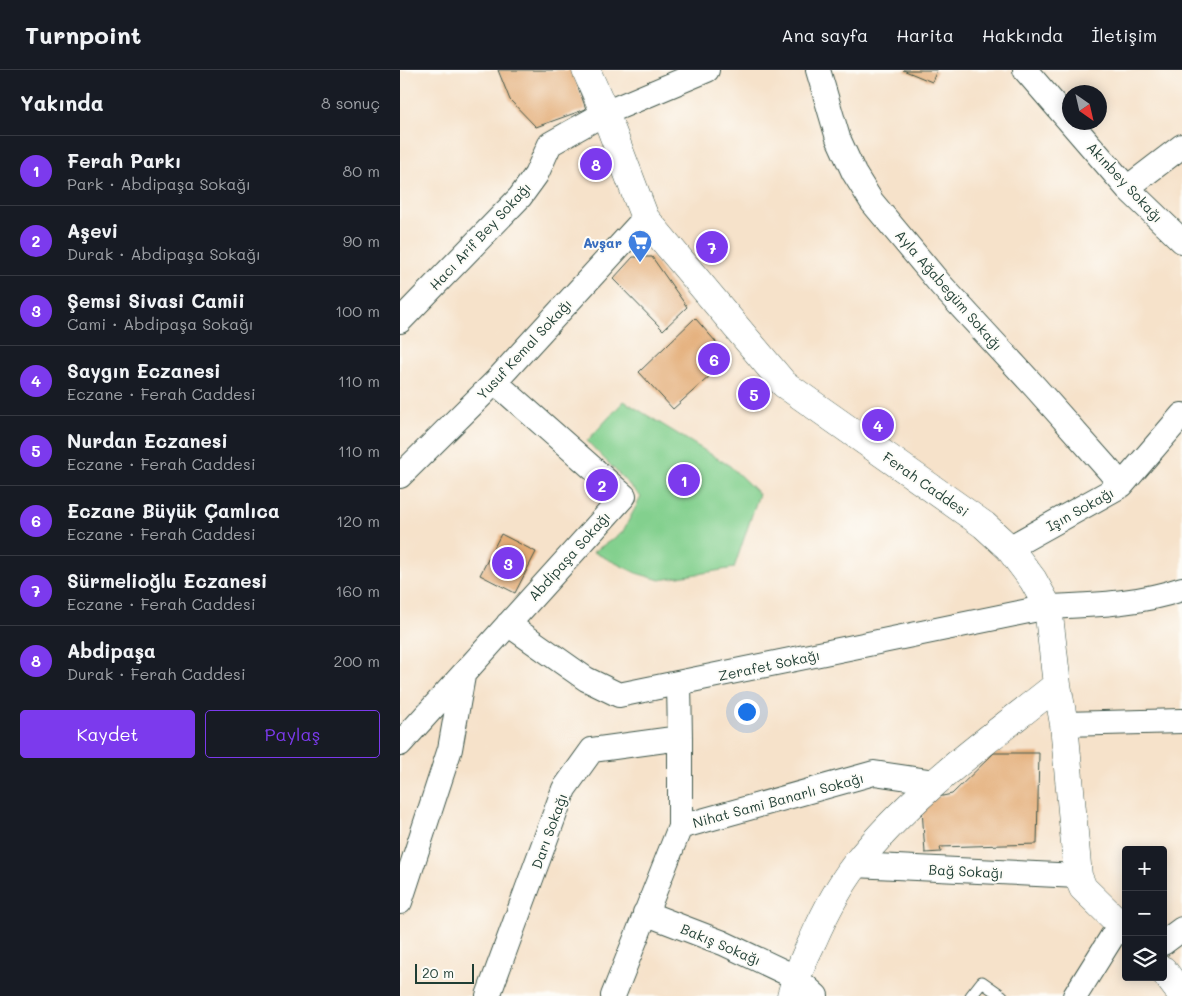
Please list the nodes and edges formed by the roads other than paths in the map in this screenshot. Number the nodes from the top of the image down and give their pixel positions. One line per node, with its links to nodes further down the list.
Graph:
1 (586, 70): 5 (street, Ferah Caddesi)
2 (707, 70): 5 (street)
3 (818, 70): 16 (street, Ayla Ağabegüm Sokağı)
4 (1025, 70): 6 (street, Akınbey Sokağı)
5 (605, 113): 10 (street, Ferah Caddesi); 12 (street, Hacı Arif Bey Sokağı)
6 (1062, 113)
7 (1077, 130): 9 (street, Akınbey Sokağı)
8 (1182, 146): 9 (street)
9 (1127, 188): 11 (street, Akınbey Sokağı)
10 (645, 218): 13 (street, Yusuf Kemal Sokağı); 17 (street, Ferah Caddesi)
11 (1182, 241)
12 (403, 313)
13 (495, 382): 15 (street, Yusuf Kemal Sokağı); 20 (street, Abdipaşa Sokağı)
14 (1182, 415): 16 (street, Işın Sokağı)
15 (400, 476)
16 (1122, 485): 17 (street, Işın Sokağı)
17 (1009, 548): 19 (street, Ferah Caddesi)
18 (1182, 589): 19 (street, Zerafet Sokağı)
19 (1048, 607): 22 (street, Zerafet Sokağı); 23 (street, Ferah Caddesi)
20 (508, 624): 21 (street, Abdipaşa Sokağı); 22 (street, Zerafet Sokağı)
21 (464, 676): 27 (street, Abdipaşa Sokağı); 32 (street)
22 (679, 683): 26 (street)
23 (1057, 685): 25 (street, Ferah Caddesi); 28 (street)
24 (1182, 721): 25 (street)
25 (1064, 724): 31 (street, Ferah Caddesi)
26 (680, 738): 29 (street, Nihat Sami Banarlı Sokağı); 41 (street, Darı Sokağı)
27 (400, 744)
28 (935, 782): 29 (street, Nihat Sami Banarlı Sokağı); 30 (street)
29 (680, 827): 33 (street, Nihat Sami Banarlı Sokağı)
30 (855, 865): 31 (street, Bağ Sokağı); 39 (street)
31 (1078, 876): 34 (street, Ferah Caddesi)
32 (400, 902)
33 (645, 913): 39 (street, Bakış Sokağı); 42 (street, Nihat Sami Banarlı Sokağı)
34 (1122, 926)
35 (1122, 928): 46 (street)
36 (1182, 929): 37 (street)
37 (1167, 940)
38 (1167, 975): 40 (street)
39 (793, 987): 43 (street, Bakış Sokağı)
40 (1182, 995)
41 (488, 996)
42 (614, 996)
43 (816, 996)
44 (971, 996): 45 (lane)
45 (1002, 996)
46 (1075, 996)

